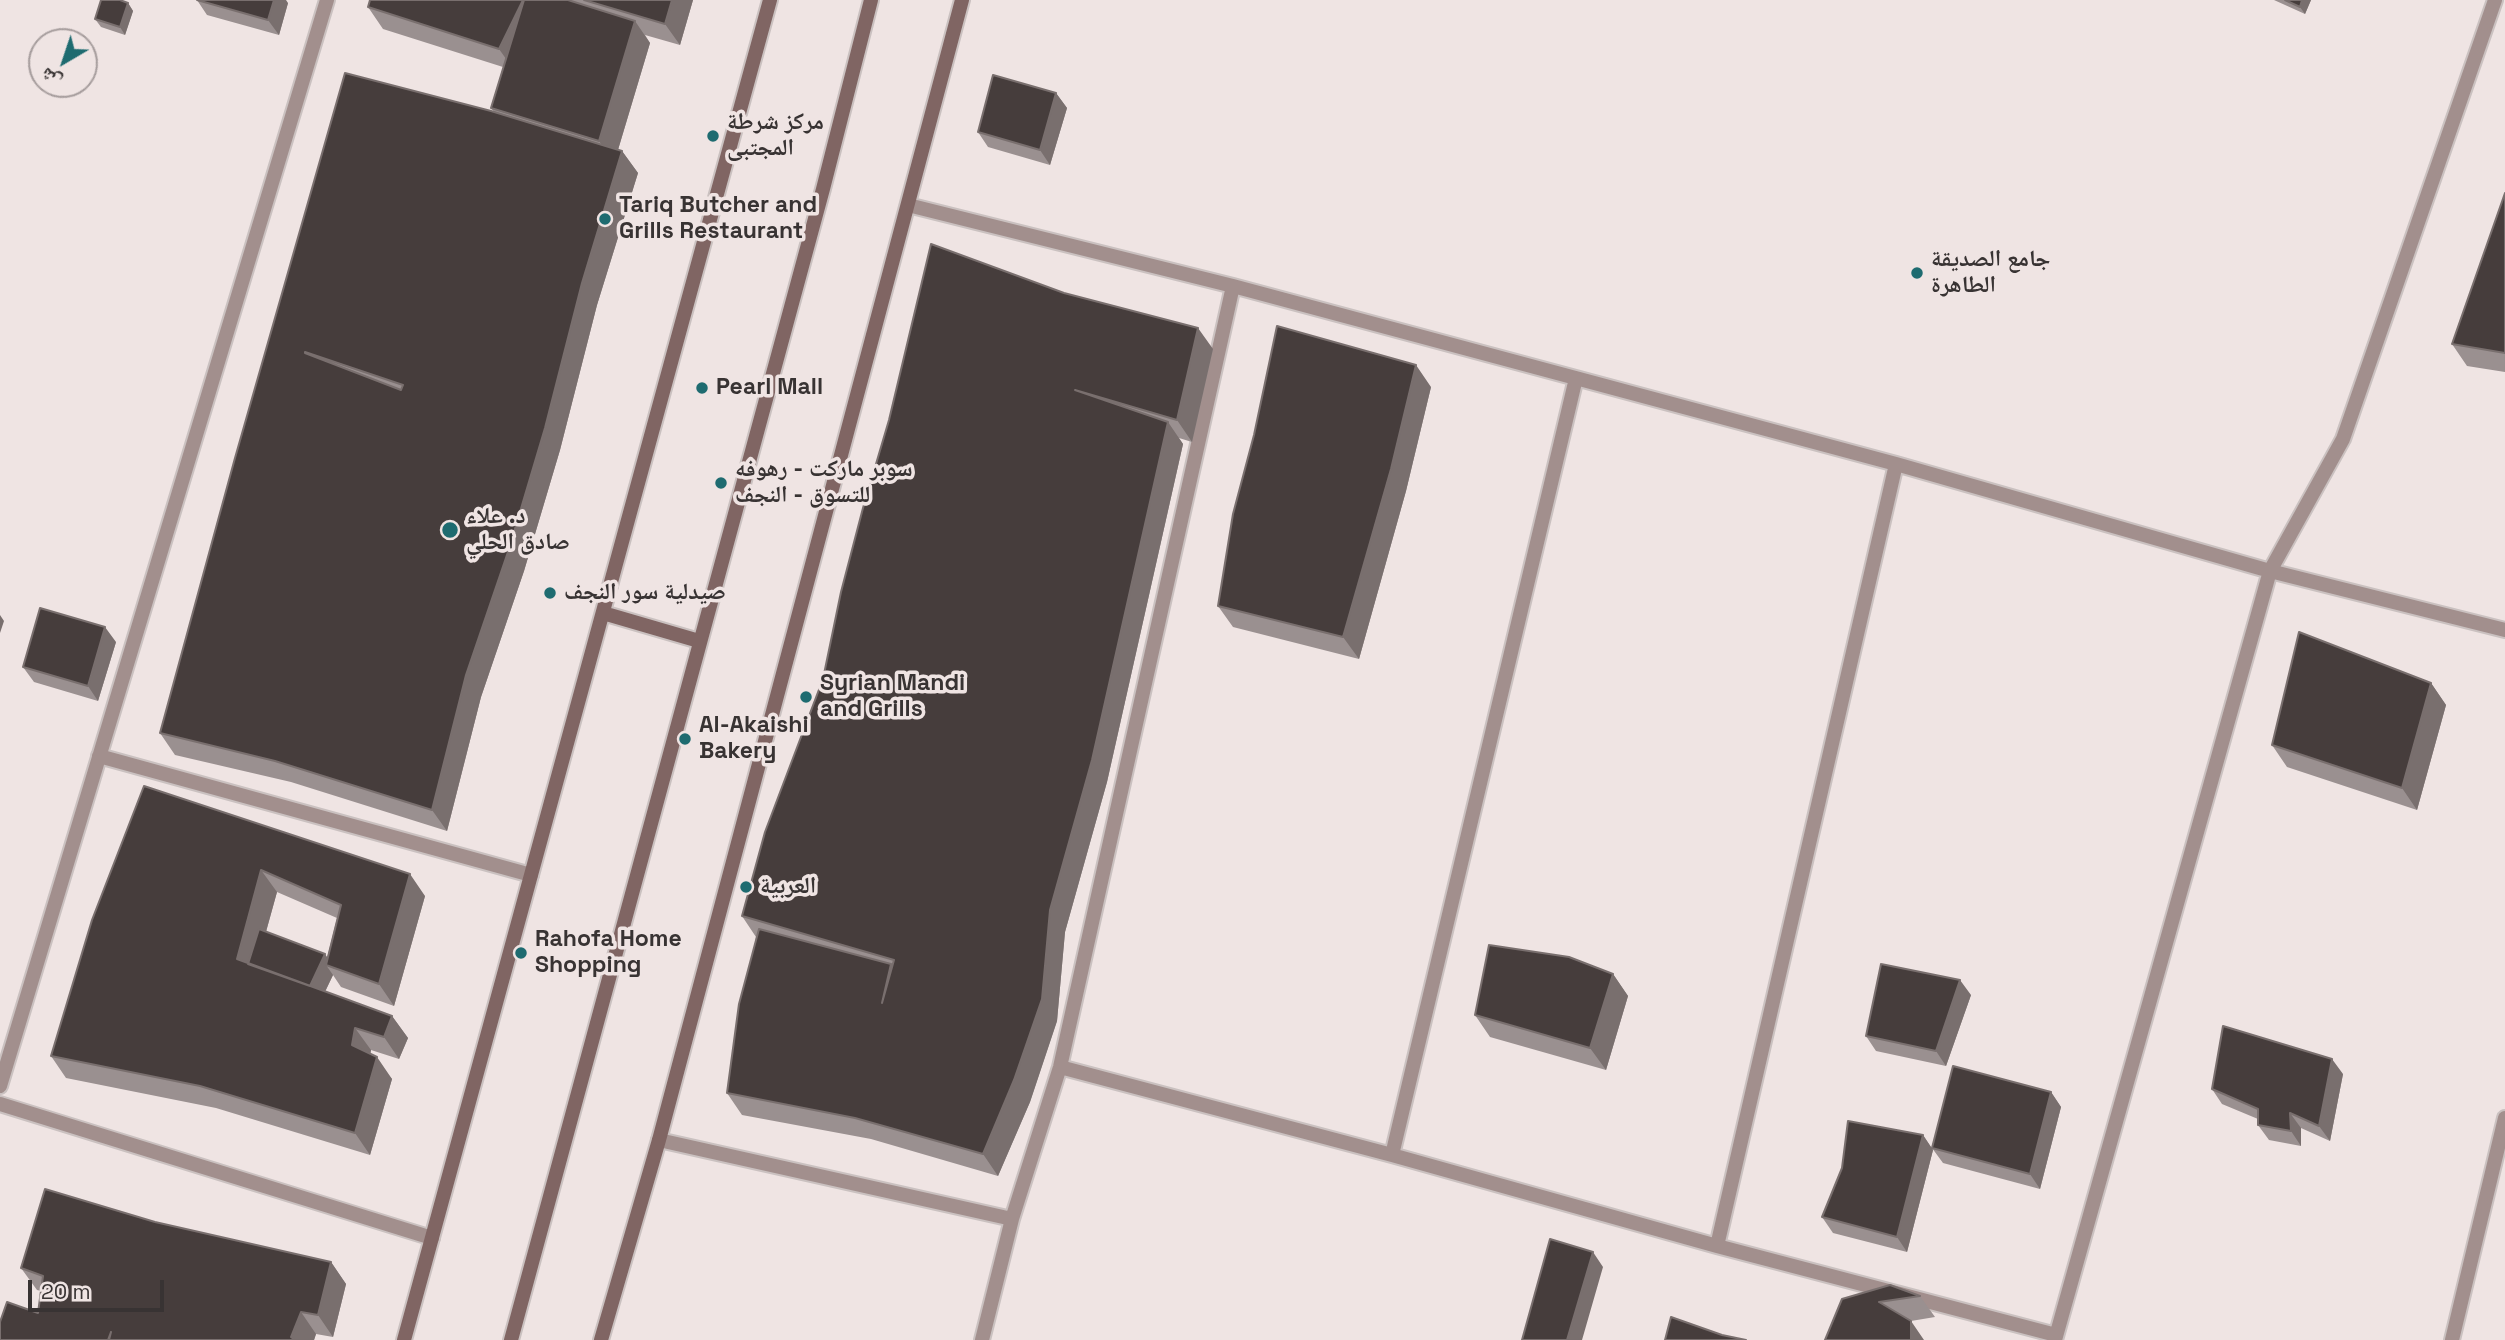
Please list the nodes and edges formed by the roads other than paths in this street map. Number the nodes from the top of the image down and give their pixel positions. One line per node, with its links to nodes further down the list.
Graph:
1 (327, 0): 14 (street)
2 (770, 0): 11 (main road)
3 (871, 0): 13 (main road)
4 (961, 0): 6 (main road)
5 (2495, 0): 10 (street)
6 (908, 205): 7 (street); 20 (main road)
7 (1233, 286): 8 (street); 16 (street)
8 (1576, 378): 9 (street); 21 (street)
9 (1896, 464): 10 (street); 24 (street)
10 (2270, 571): 12 (street); 25 (street)
11 (603, 613): 13 (main road); 15 (main road)
12 (2505, 630)
13 (699, 642): 27 (main road)
14 (99, 756): 15 (street); 17 (street)
15 (531, 875): 23 (main road)
16 (1060, 1067): 21 (street); 22 (street)
17 (0, 1086)
18 (0, 1104): 23 (street)
19 (2505, 1118): 30 (street)
20 (659, 1140): 22 (street); 28 (main road)
21 (1392, 1155): 24 (street)
22 (1012, 1219): 29 (street)
23 (432, 1238): 26 (main road)
24 (1717, 1246): 25 (street)
25 (2056, 1337)
26 (404, 1340)
27 (511, 1340)
28 (601, 1340)
29 (982, 1340)
30 (2452, 1340)

